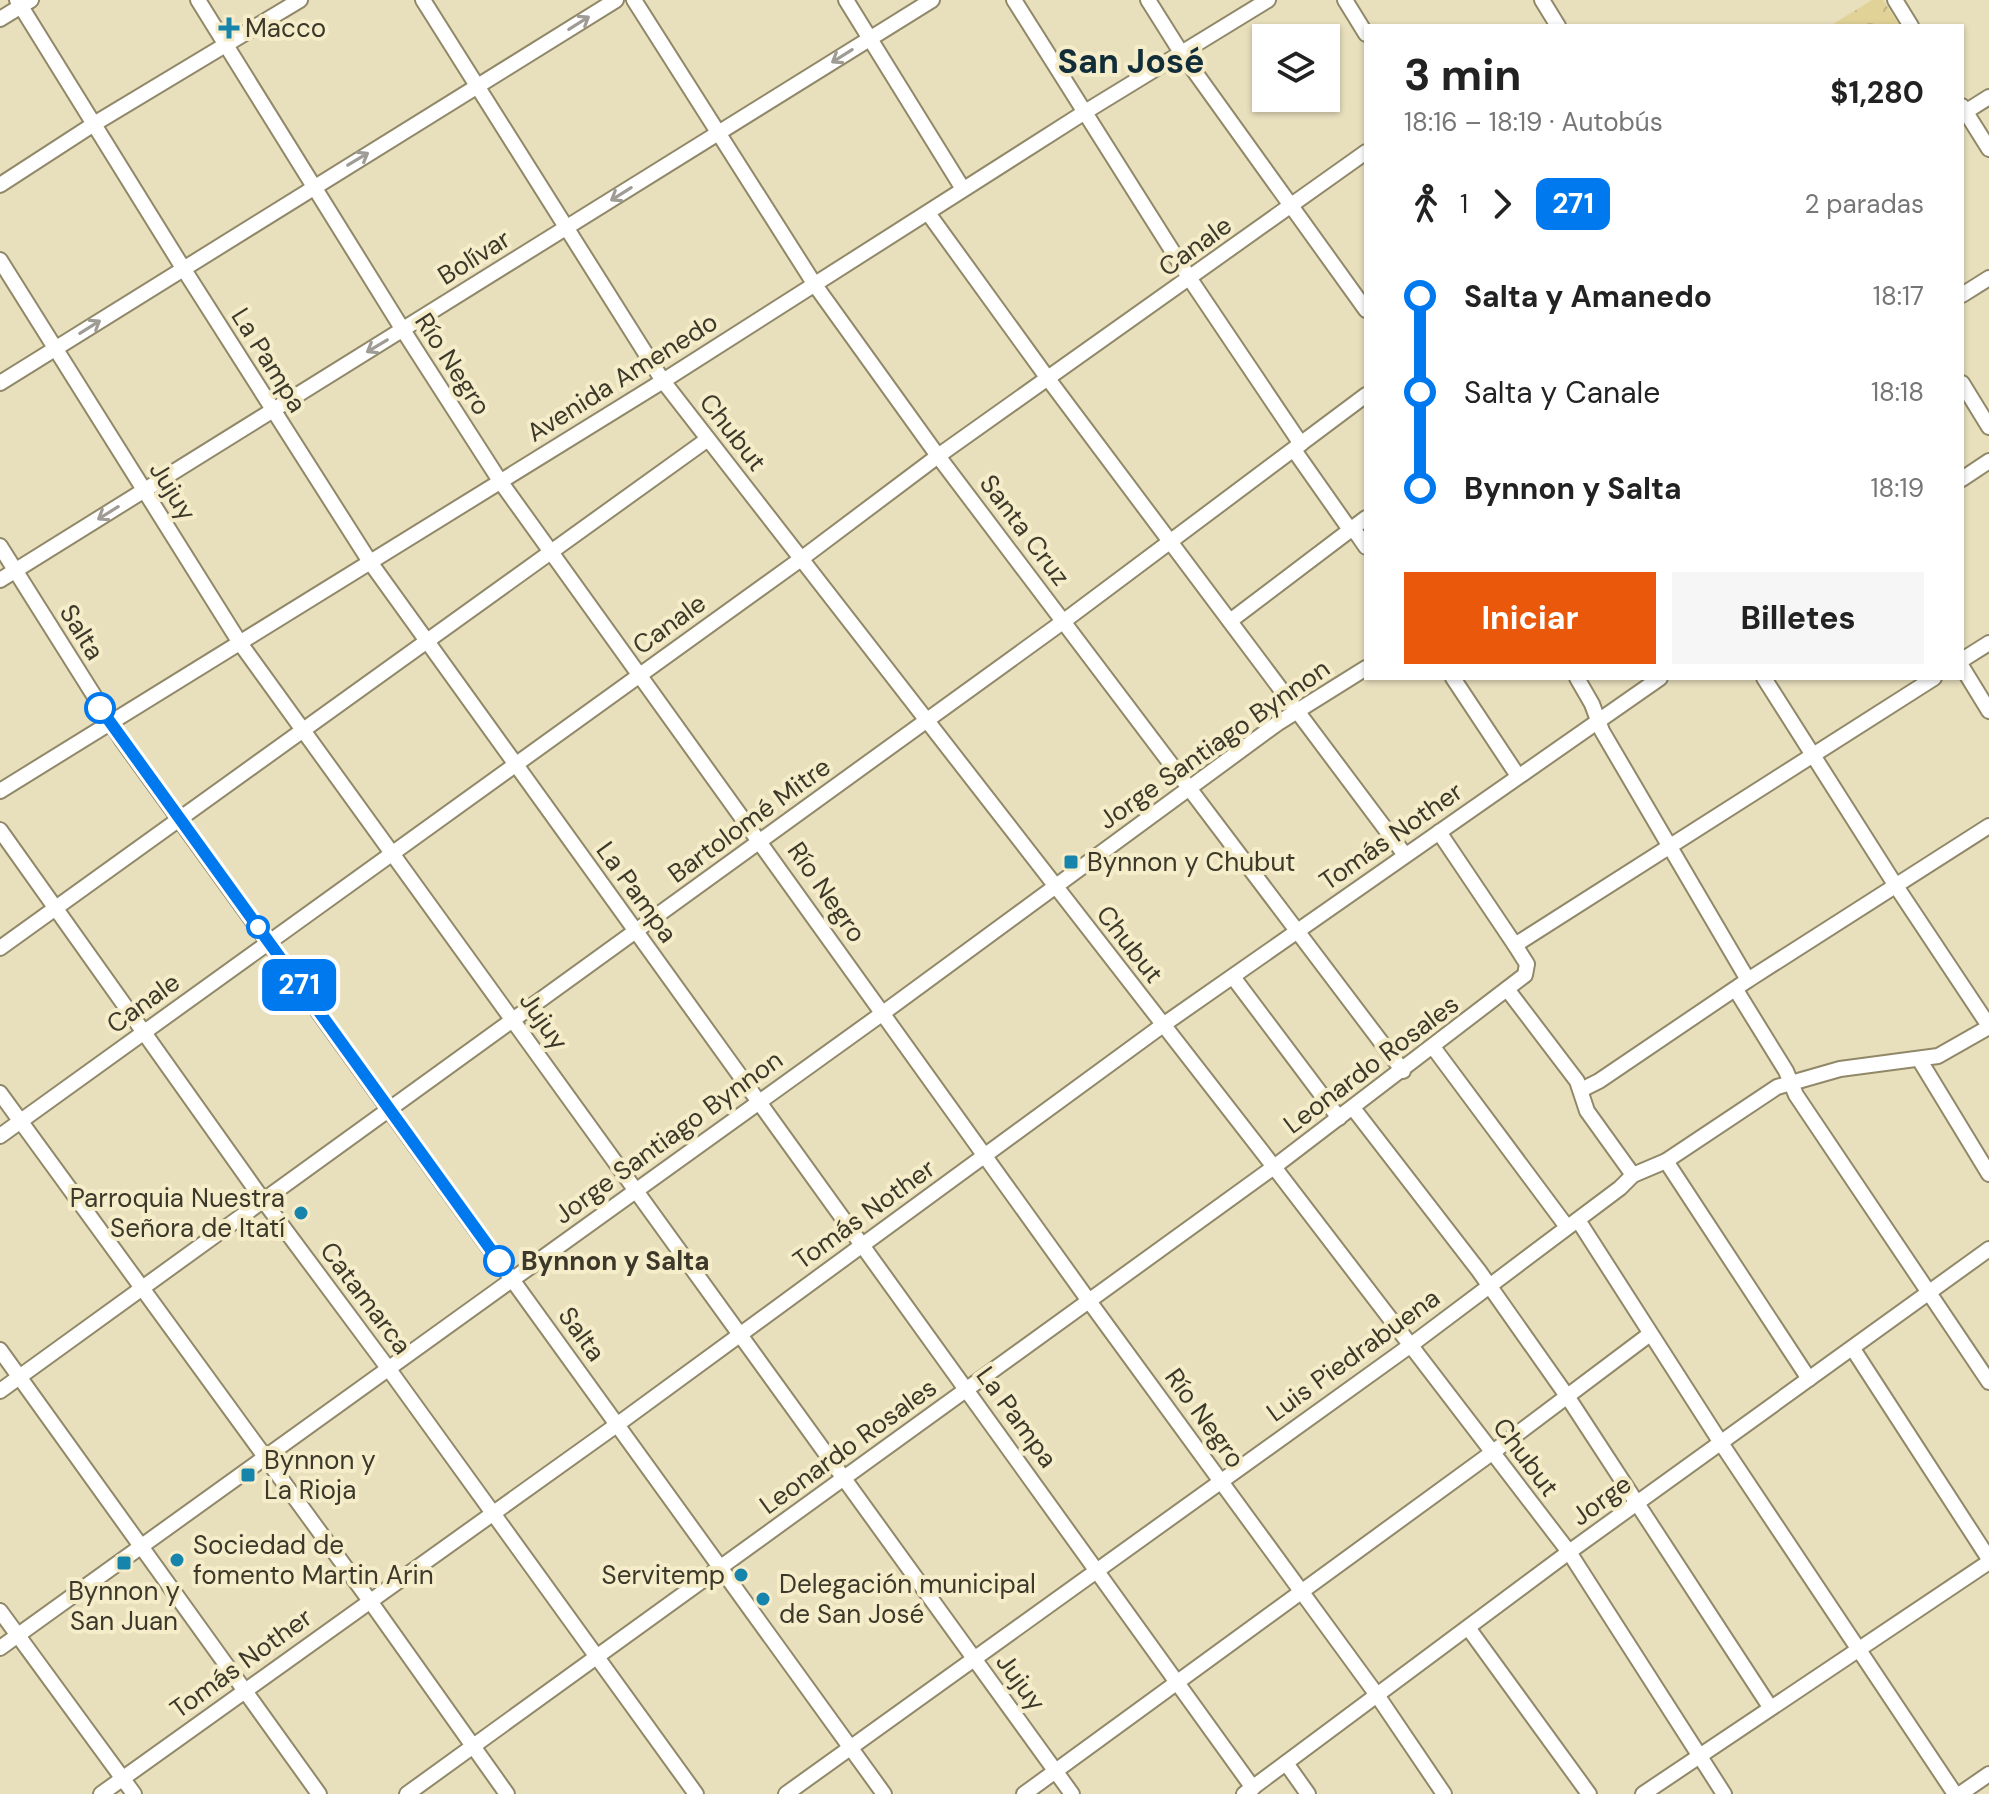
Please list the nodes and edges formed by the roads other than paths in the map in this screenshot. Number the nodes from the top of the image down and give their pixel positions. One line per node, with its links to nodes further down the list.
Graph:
1 (198, 0): 20 (street, Río Negro)
2 (300, 0): 20 (street)
3 (423, 0): 22 (street, Chubut)
4 (616, 0): 22 (street, one-way to 4)
5 (634, 0): 28 (street, Santa Cruz)
6 (846, 0): 19 (street)
7 (932, 0): 19 (street, Bolívar)
8 (1014, 0): 25 (street)
9 (1148, 0): 21 (street)
10 (1268, 0): 21 (street, Avenida Amenedo)
11 (1345, 0): 18 (street)
12 (1542, 0): 16 (street)
13 (1895, 0): 17 (street)
14 (23, 2): 15 (street); 27 (street, La Pampa)
15 (0, 19)
16 (1551, 24)
17 (1910, 24)
18 (1364, 31)
19 (870, 39): 28 (street, Bolívar, one-way to 28); 33 (street)
20 (227, 46): 27 (street); 32 (street, Río Negro)
21 (1182, 54): 25 (street, Avenida Amenedo); 34 (street)
22 (476, 86): 32 (street, one-way to 22); 36 (street, Chubut)
23 (1989, 97): 24 (street)
24 (1964, 110)
25 (1085, 112): 33 (street, Avenida Amenedo); 40 (street)
26 (1964, 112): 29 (street)
27 (94, 124): 31 (street); 38 (street, La Pampa)
28 (718, 134): 36 (street, Bolívar, one-way to 36); 41 (street, Santa Cruz)
29 (1989, 149)
30 (1364, 153): 34 (street, Canale)
31 (0, 185)
32 (313, 186): 38 (street); 44 (street, Río Negro)
33 (963, 189): 35 (street, Avenida Amenedo)
34 (1291, 206): 40 (street, Canale); 43 (street)
35 (928, 213): 41 (street, Avenida Amenedo); 46 (street)
36 (565, 229): 44 (street, Bolívar); 47 (street, Chubut)
37 (0, 260): 45 (street, Jujuy)
38 (183, 268): 45 (street, one-way to 38); 51 (street, La Pampa)
39 (1989, 278): 42 (street)
40 (1190, 279): 46 (street, Canale); 54 (street)
41 (815, 285): 47 (street, Avenida Amenedo); 55 (street, Santa Cruz)
42 (1964, 294)
43 (1364, 307)
44 (403, 330): 51 (street, Bolívar, one-way to 51); 58 (street, Río Negro)
45 (55, 348): 48 (street); 59 (street, Jujuy)
46 (1049, 380): 55 (street, Canale); 62 (street)
47 (663, 381): 53 (street, Chubut); 58 (street, Avenida Amenedo)
48 (0, 383)
49 (1964, 386): 52 (street)
50 (1364, 397): 54 (street, Bartolomé Mitre)
51 (272, 410): 59 (street, Bolívar); 67 (street, La Pampa)
52 (1989, 427)
53 (708, 439): 65 (street); 66 (street, Chubut)
54 (1298, 447): 61 (street); 62 (street, Bartolomé Mitre)
55 (938, 456): 66 (street, Canale); 70 (street, Santa Cruz)
56 (1989, 461): 57 (street)
57 (1964, 478)
58 (500, 481): 65 (street, Río Negro); 67 (street, Avenida Amenedo)
59 (144, 490): 68 (street, Bolívar, one-way to 68); 73 (street, Jujuy)
60 (1364, 520): 61 (street)
61 (1352, 529): 63 (street); 71 (street)
62 (1171, 543): 70 (street, Bartolomé Mitre); 71 (street)
63 (1364, 544)
64 (0, 546): 68 (street, Salta)
65 (550, 550): 72 (street); 78 (street, Río Negro)
66 (801, 559): 78 (street, Canale); 87 (street, Chubut)
67 (370, 562): 72 (street, La Pampa); 73 (street, Avenida Amenedo)
68 (16, 571): 69 (street, Bolívar); 88 (street, Salta)
69 (0, 580)
70 (1064, 621): 87 (street, Bartolomé Mitre); 93 (street, Santa Cruz)
71 (1230, 621): 84 (street)
72 (427, 641): 89 (street); 91 (street, La Pampa)
73 (240, 643): 88 (street, Avenida Amenedo); 89 (street, Jujuy)
74 (1989, 643): 75 (street)
75 (1964, 659)
76 (1364, 669): 84 (street, Jorge Santiago Bynnon)
77 (1964, 670): 85 (street)
78 (639, 675): 91 (street, Canale); 99 (street, Río Negro)
79 (1454, 680): 92 (street)
80 (1578, 680): 86 (street)
81 (1657, 680): 86 (street, Tomás Nother)
82 (1765, 680): 90 (street)
83 (1931, 680): 90 (street)
84 (1298, 710): 93 (street, Jorge Santiago Bynnon); 102 (street)
85 (1989, 711)
86 (1598, 720): 92 (street, Tomás Nother); 100 (street)
87 (927, 721): 99 (street, Bartolomé Mitre); 104 (street, Chubut)
88 (110, 722): 94 (street, Avenida Amenedo); 95 (street, Salta)
89 (304, 730): 95 (street); 101 (street, Jujuy)
90 (1813, 755): 100 (street); 103 (street)
91 (517, 764): 101 (street, Canale); 107 (street, La Pampa)
92 (1518, 776): 98 (street, Tomás Nother)
93 (1188, 788): 104 (street, Jorge Santiago Bynnon); 106 (street, Santa Cruz)
94 (0, 791)
95 (180, 819): 105 (street); 108 (street, Salta)
96 (1989, 826): 103 (street)
97 (0, 830): 105 (street, Catamarca)
98 (1439, 832): 102 (street, Tomás Nother); 109 (street)
99 (761, 841): 107 (street, Bartolomé Mitre); 115 (street, Río Negro)
100 (1671, 846): 109 (street); 112 (street)
101 (393, 853): 108 (street, Canale); 116 (street, Jujuy)
102 (1405, 855): 106 (street, Tomás Nother)
103 (1896, 886): 112 (street); 118 (street)
104 (1055, 887): 115 (street, Jorge Santiago Bynnon); 117 (street, Chubut)
105 (56, 908): 110 (street); 119 (street, Catamarca)
106 (1297, 931): 111 (street, Tomás Nother); 122 (street, Santa Cruz)
107 (637, 932): 116 (street, Bartolomé Mitre); 126 (street, La Pampa)
108 (269, 943): 119 (street, Canale); 127 (street, Salta)
109 (1515, 945): 113 (street)
110 (0, 948)
111 (1233, 977): 117 (street, Tomás Nother); 129 (street)
112 (1748, 980): 114 (street)
113 (1507, 989): 120 (street, Leonardo Rosales); 124 (street)
114 (1736, 990): 123 (street); 124 (street)
115 (883, 1013): 126 (street, Jorge Santiago Bynnon); 132 (street, Río Negro)
116 (514, 1020): 127 (street, Bartolomé Mitre); 137 (street, Jujuy)
117 (1163, 1025): 132 (street, Tomás Nother); 134 (street, Chubut)
118 (1989, 1026): 121 (street, Luis Piedrabuena)
119 (145, 1032): 130 (street, Canale); 138 (street, Catamarca)
120 (1433, 1047): 122 (street, Leonardo Rosales); 139 (street)
121 (1919, 1059): 123 (street, Luis Piedrabuena); 135 (street)
122 (1403, 1071): 128 (street, Leonardo Rosales)
123 (1791, 1082): 133 (street, Luis Piedrabuena); 145 (street)
124 (1581, 1090): 136 (street)
125 (0, 1093): 130 (street)
126 (758, 1101): 137 (street, Jorge Santiago Bynnon); 140 (street, La Pampa)
127 (388, 1108): 138 (street, Bartolomé Mitre); 142 (street, Salta)
128 (1353, 1108): 129 (street, Leonardo Rosales); 143 (street)
129 (1339, 1118): 134 (street, Leonardo Rosales)
130 (21, 1121): 131 (street, Canale); 144 (street)
131 (0, 1136)
132 (985, 1156): 140 (street, Tomás Nother); 146 (street, Río Negro)
133 (1666, 1161): 136 (street, Luis Piedrabuena); 154 (street)
134 (1274, 1167): 146 (street, Leonardo Rosales); 149 (street, Chubut)
135 (1989, 1174)
136 (1633, 1175): 139 (street, Luis Piedrabuena)
137 (634, 1190): 142 (street, Jorge Santiago Bynnon); 147 (street, Jujuy)
138 (263, 1200): 144 (street, Bartolomé Mitre); 152 (street, Catamarca)
139 (1572, 1224): 143 (street, Luis Piedrabuena); 148 (street)
140 (862, 1244): 147 (street, Tomás Nother); 156 (street, La Pampa)
141 (1989, 1249): 145 (street, Jorge)
142 (513, 1279): 152 (street, Jorge Santiago Bynnon); 159 (street, Salta)
143 (1489, 1285): 149 (street, Luis Piedrabuena); 158 (street)
144 (143, 1289): 153 (street, Bartolomé Mitre); 162 (street)
145 (1929, 1292): 150 (street, Jorge); 155 (street)
146 (1089, 1301): 156 (street, Leonardo Rosales); 164 (street, Río Negro)
147 (740, 1334): 159 (street, Tomás Nother); 163 (street, Jujuy)
148 (1650, 1334): 158 (street); 160 (street)
149 (1411, 1345): 161 (street, Chubut); 164 (street, Luis Piedrabuena)
150 (1853, 1349): 154 (street, Jorge); 169 (street)
151 (0, 1350): 153 (street)
152 (388, 1368): 162 (street, Jorge Santiago Bynnon); 166 (street, Catamarca)
153 (20, 1377): 157 (street, Bartolomé Mitre); 167 (street)
154 (1809, 1379): 160 (street, Jorge)
155 (1989, 1382)
156 (967, 1388): 163 (street, Leonardo Rosales); 171 (street, La Pampa)
157 (0, 1391)
158 (1567, 1396): 161 (street); 165 (street)
159 (618, 1424): 166 (street, Tomás Nother); 170 (street, Salta)
160 (1721, 1443): 165 (street, Jorge); 178 (street)
161 (1493, 1452): 168 (street, Chubut); 172 (street)
162 (265, 1456): 167 (street, Jorge Santiago Bynnon); 173 (street)
163 (843, 1479): 170 (street, Leonardo Rosales); 180 (street, Jujuy)
164 (1221, 1479): 171 (street, Luis Piedrabuena); 172 (street, Río Negro)
165 (1637, 1503): 168 (street, Jorge); 184 (street)
166 (492, 1512): 173 (street, Tomás Nother); 179 (street, Catamarca)
167 (141, 1546): 176 (street, Jorge Santiago Bynnon); 182 (street)
168 (1569, 1552): 175 (street, Jorge); 187 (street, Chubut)
169 (1989, 1560): 178 (street)
170 (721, 1568): 179 (street, Leonardo Rosales); 186 (street, Salta)
171 (1096, 1569): 180 (street, Luis Piedrabuena); 181 (street, La Pampa)
172 (1302, 1592): 181 (street); 183 (street, Río Negro)
173 (370, 1601): 182 (street, Tomás Nother); 185 (street)
174 (0, 1611): 176 (street)
175 (1469, 1629): 183 (street, Jorge); 205 (street)
176 (17, 1635): 177 (street, Jorge Santiago Bynnon); 191 (street)
177 (0, 1648)
178 (1859, 1648): 184 (street); 208 (street)
179 (596, 1656): 185 (street, Leonardo Rosales); 198 (street, Catamarca)
180 (974, 1658): 186 (street, Luis Piedrabuena); 189 (street, Jujuy)
181 (1178, 1683): 189 (street); 192 (street, La Pampa)
182 (245, 1689): 191 (street, Tomás Nother); 195 (street)
183 (1377, 1695): 188 (street, Jorge); 204 (street, Río Negro)
184 (1770, 1707): 187 (street)
185 (473, 1747): 196 (street, Leonardo Rosales); 197 (street)
186 (849, 1747): 199 (street, Luis Piedrabuena); 200 (street, Salta)
187 (1698, 1757): 206 (street); 207 (street, Chubut)
188 (1286, 1763): 192 (street, Jorge); 203 (street)
189 (1056, 1771): 201 (street); 202 (street, Jujuy)
190 (1989, 1774): 208 (street)
191 (123, 1778): 193 (street, Tomás Nother); 194 (street)
192 (1249, 1791)
193 (101, 1794)
194 (134, 1794)
195 (319, 1794)
196 (407, 1794)
197 (507, 1794)
198 (696, 1794)
199 (786, 1794)
200 (884, 1794)
201 (1024, 1794)
202 (1072, 1794)
203 (1308, 1794)
204 (1444, 1794)
205 (1589, 1794)
206 (1643, 1794)
207 (1724, 1794)
208 (1958, 1794)

